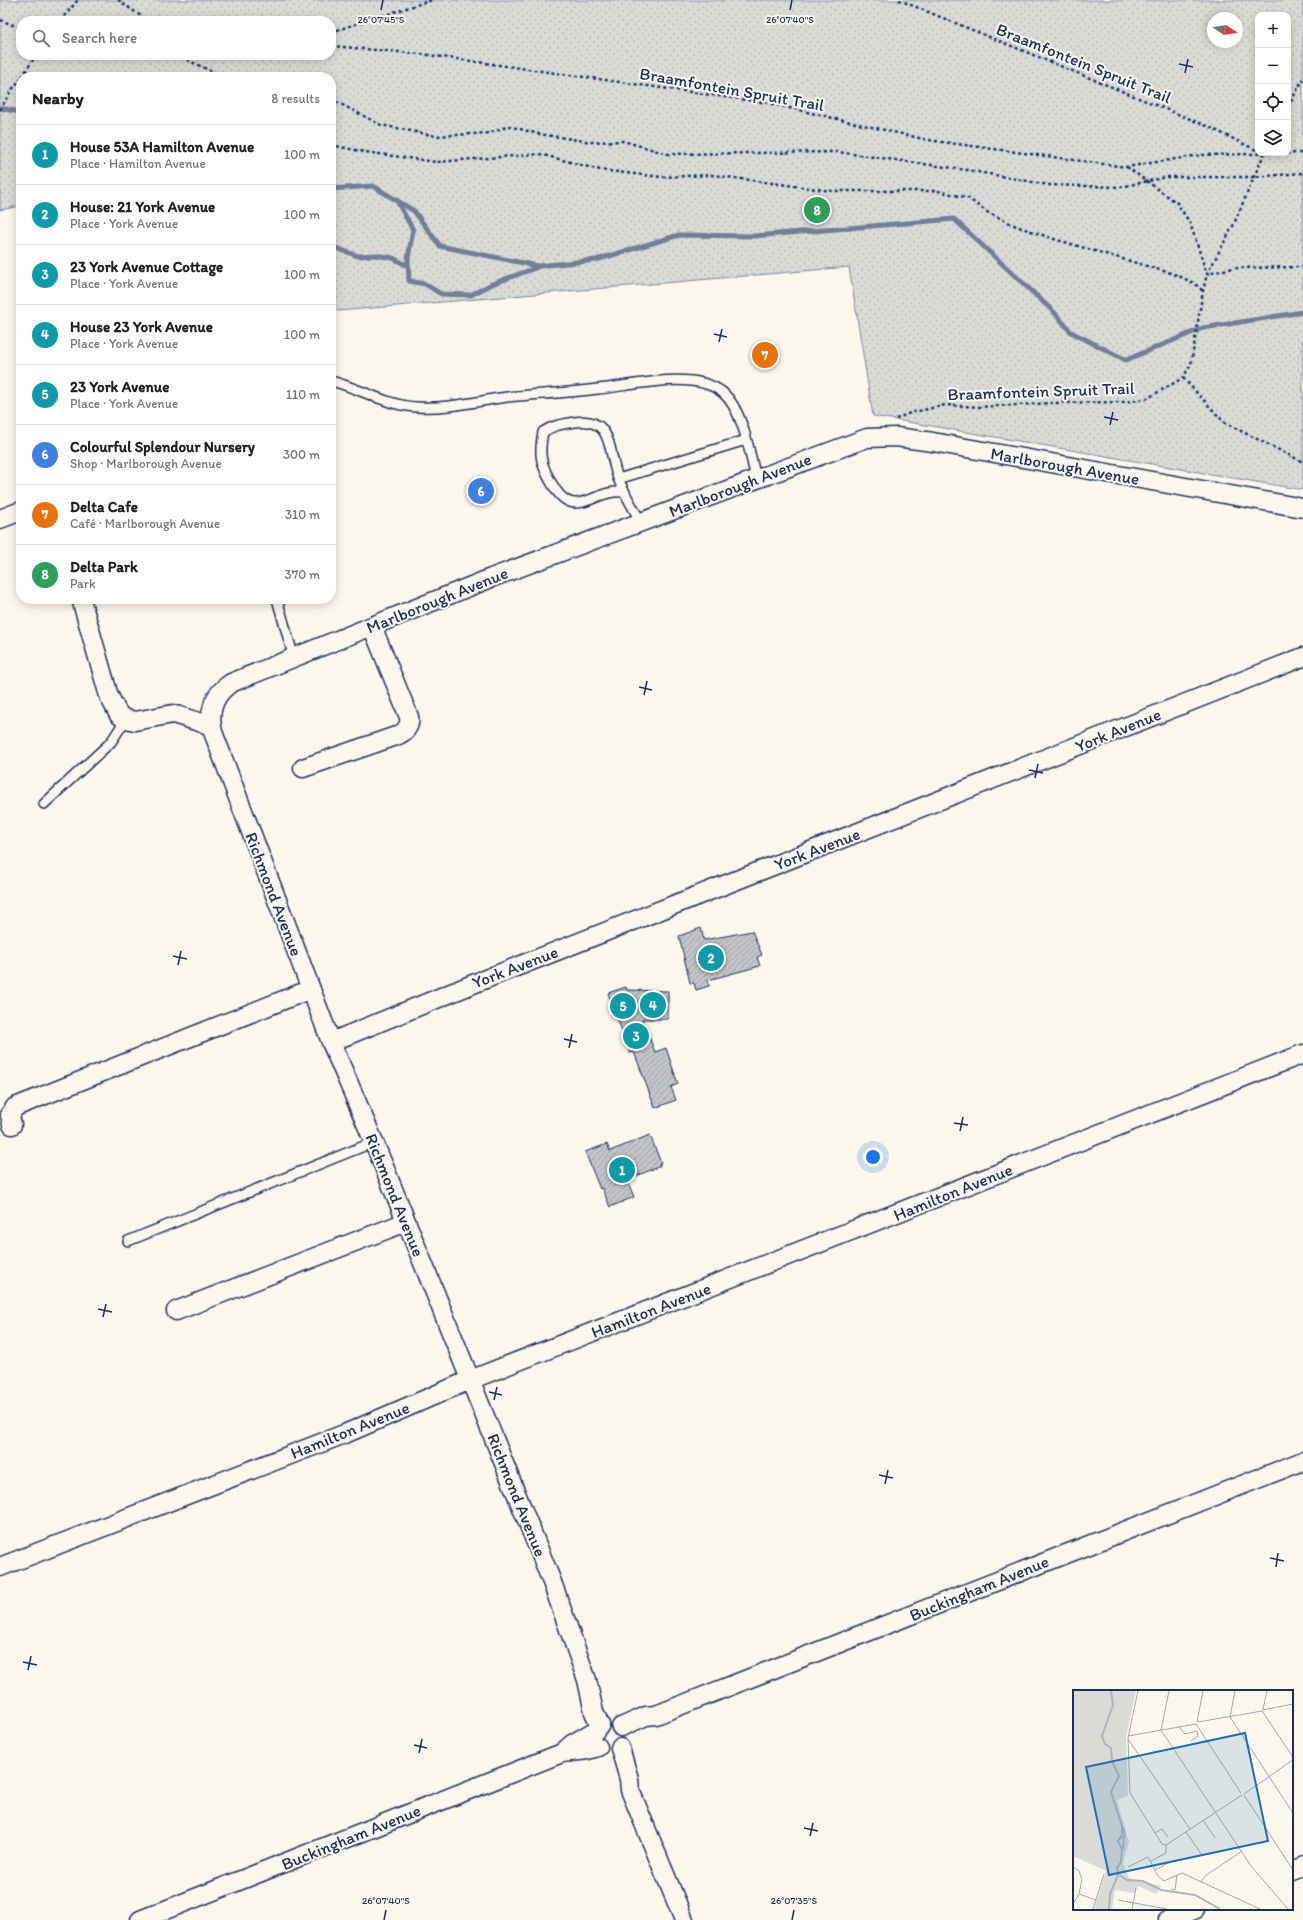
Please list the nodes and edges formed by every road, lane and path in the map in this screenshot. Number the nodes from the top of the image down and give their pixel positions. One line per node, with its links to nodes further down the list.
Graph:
1 (78, 0): 5 (path)
2 (118, 0): 6 (path)
3 (432, 0): 9 (path)
4 (899, 0): 21 (path, Braamfontein Spruit Trail)
5 (64, 16)
6 (142, 16)
7 (0, 20): 8 (path)
8 (16, 26)
9 (336, 30)
10 (336, 46): 26 (path, Braamfontein Spruit Trail)
11 (33, 60): 13 (path)
12 (187, 60): 14 (path)
13 (25, 72)
14 (214, 72)
15 (1303, 79): 18 (path)
16 (16, 85): 19 (path)
17 (336, 102): 29 (path)
18 (1291, 102)
19 (0, 110)
20 (336, 146): 32 (path)
21 (1255, 150)
22 (1255, 153): 26 (path, Braamfontein Spruit Trail)
23 (1291, 153): 24 (path, Braamfontein Spruit Trail)
24 (1303, 153)
25 (1262, 156): 28 (path)
26 (1126, 167): 29 (path, Braamfontein Spruit Trail)
27 (1303, 174): 28 (path)
28 (1254, 177): 29 (path); 31 (path)
29 (1147, 182): 31 (path, Braamfontein Spruit Trail)
30 (1303, 267): 31 (path)
31 (1207, 274): 32 (path)
32 (1203, 291): 33 (path)
33 (1183, 378): 35 (path, Braamfontein Spruit Trail); 37 (path)
34 (336, 382): 36 (lane)
35 (890, 421)
36 (746, 440): 38 (lane); 39 (lane)
37 (1303, 462)
38 (618, 479): 40 (lane); 40 (lane)
39 (756, 479): 41 (street, Marlborough Avenue); 44 (street, Marlborough Avenue)
40 (625, 492): 44 (lane)
41 (1303, 508)
42 (16, 513): 43 (street)
43 (0, 519)
44 (641, 522): 47 (street, Marlborough Avenue)
45 (82, 604): 51 (street)
46 (278, 604): 49 (lane)
47 (372, 626): 49 (street, Marlborough Avenue); 53 (street)
48 (1303, 657): 56 (street, York Avenue)
49 (294, 658): 50 (street, Marlborough Avenue)
50 (212, 708): 52 (street, Richmond Avenue)
51 (126, 719): 52 (street); 54 (lane)
52 (212, 726): 55 (street, Richmond Avenue)
53 (303, 768)
54 (44, 804)
55 (311, 989): 56 (street, Richmond Avenue); 58 (street)
56 (332, 1042): 59 (street, Richmond Avenue)
57 (1303, 1054): 63 (street, Hamilton Avenue)
58 (12, 1125)
59 (374, 1142): 60 (street, Richmond Avenue); 61 (lane)
60 (406, 1222): 62 (street); 63 (street, Richmond Avenue)
61 (128, 1241)
62 (176, 1310)
63 (470, 1380): 65 (street, Hamilton Avenue); 66 (street, Richmond Avenue)
64 (1303, 1461): 66 (street, Buckingham Avenue)
65 (0, 1567)
66 (610, 1736): 70 (street, Buckingham Avenue); 71 (street, Richmond Avenue)
67 (1303, 1867): 68 (street)
68 (1293, 1871)
69 (1193, 1910): 72 (street)
70 (140, 1920)
71 (684, 1920)
72 (1168, 1920)

